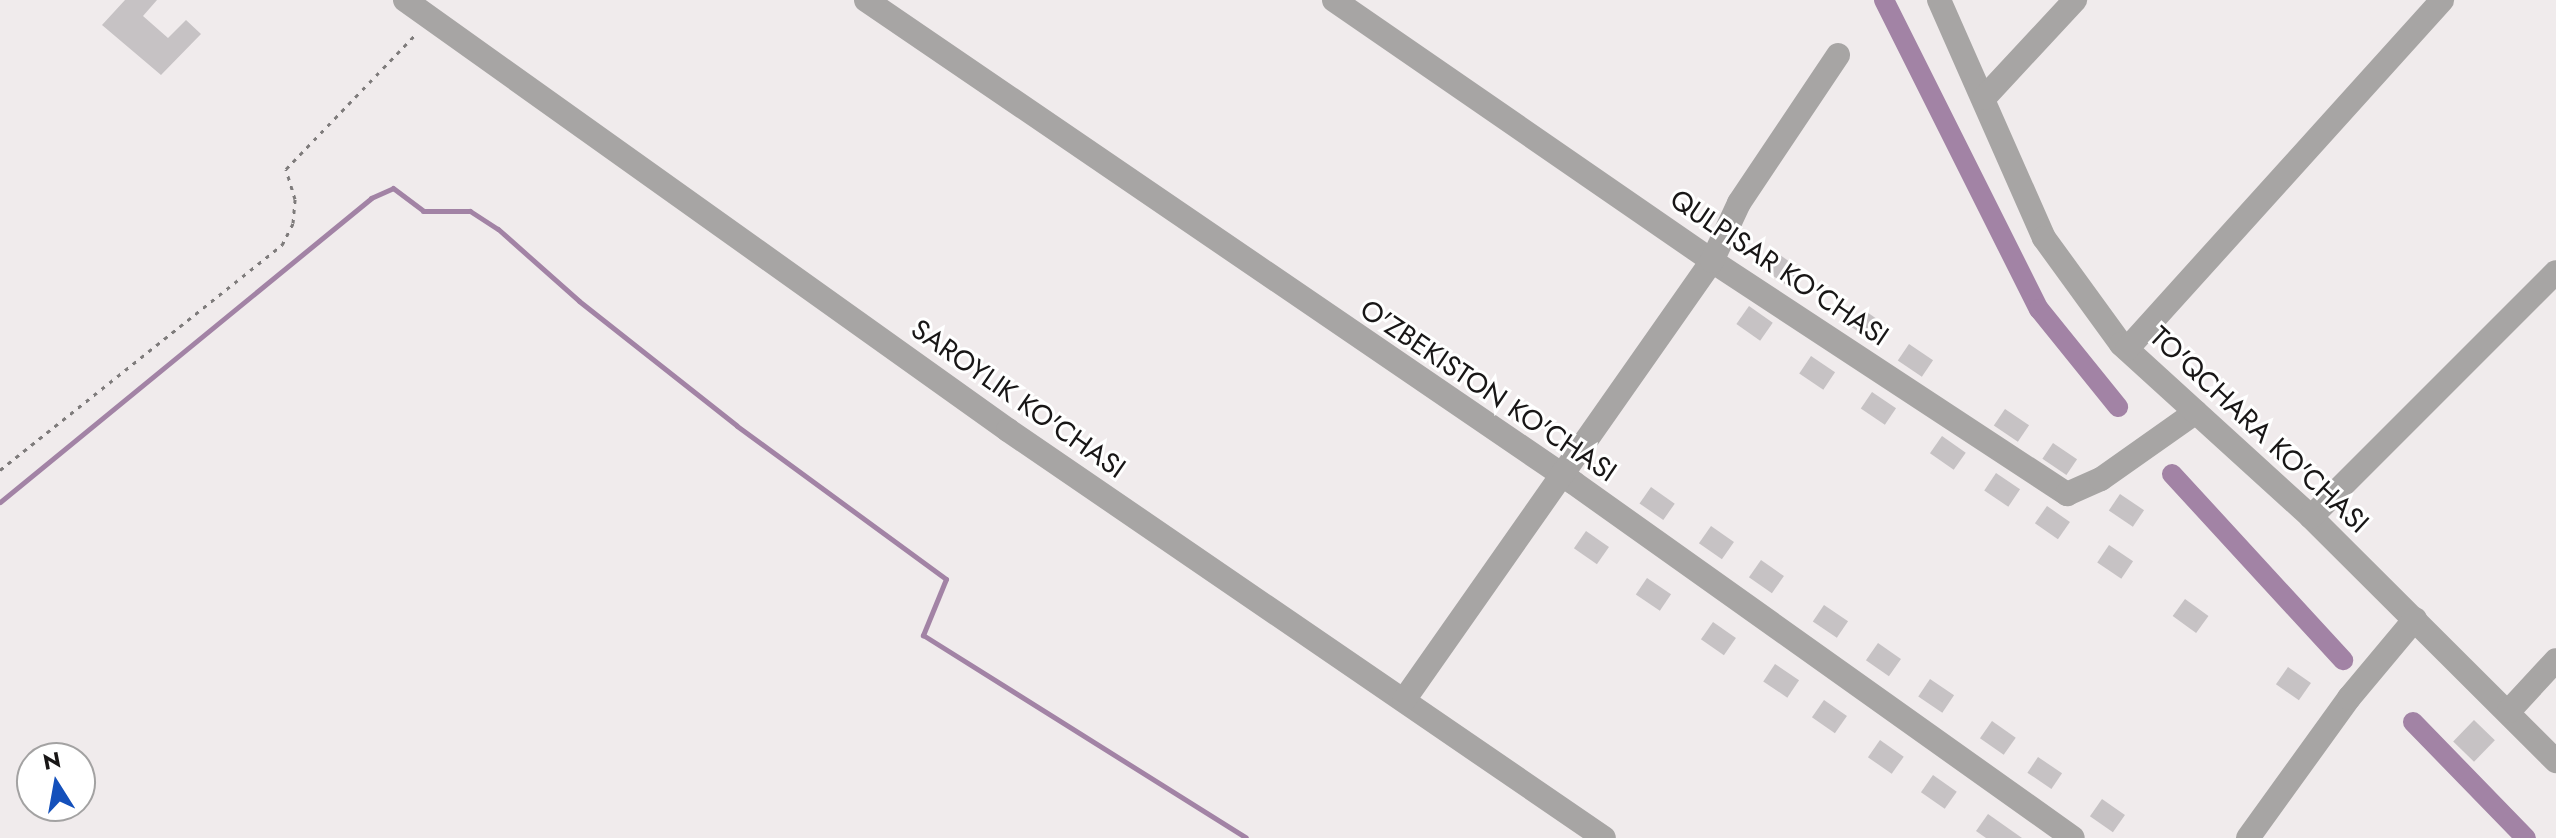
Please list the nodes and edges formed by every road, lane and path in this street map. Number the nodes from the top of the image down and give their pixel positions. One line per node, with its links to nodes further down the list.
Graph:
1 (405, 0): 7 (street, SAROYLIK KO'CHASI)
2 (866, 0): 15 (street, O'ZBEKISTON KO'CHASI)
3 (1334, 0): 10 (street, QULPISAR KO'CHASI)
4 (1939, 0): 9 (street, TO'QCHARA KO'CHASI)
5 (2075, 0): 9 (street)
6 (2442, 0): 12 (street)
7 (430, 20): 14 (path); 19 (street, SAROYLIK KO'CHASI)
8 (1838, 55): 10 (street)
9 (1984, 98): 12 (street, TO'QCHARA KO'CHASI)
10 (1712, 261): 13 (street, QULPISAR KO'CHASI); 15 (street)
11 (2556, 272): 16 (street)
12 (2127, 349): 13 (street, TO'QCHARA KO'CHASI)
13 (2196, 412): 16 (street, TO'QCHARA KO'CHASI)
14 (0, 470)
15 (1559, 473): 19 (street); 23 (street, O'ZBEKISTON KO'CHASI)
16 (2311, 517): 17 (street, TO'QCHARA KO'CHASI)
17 (2415, 619): 20 (street, TO'QCHARA KO'CHASI); 24 (street)
18 (2556, 660): 20 (street)
19 (1404, 700): 22 (street, SAROYLIK KO'CHASI)
20 (2509, 711): 21 (street, TO'QCHARA KO'CHASI)
21 (2556, 761)
22 (1604, 838)
23 (2073, 838)
24 (2248, 838)

